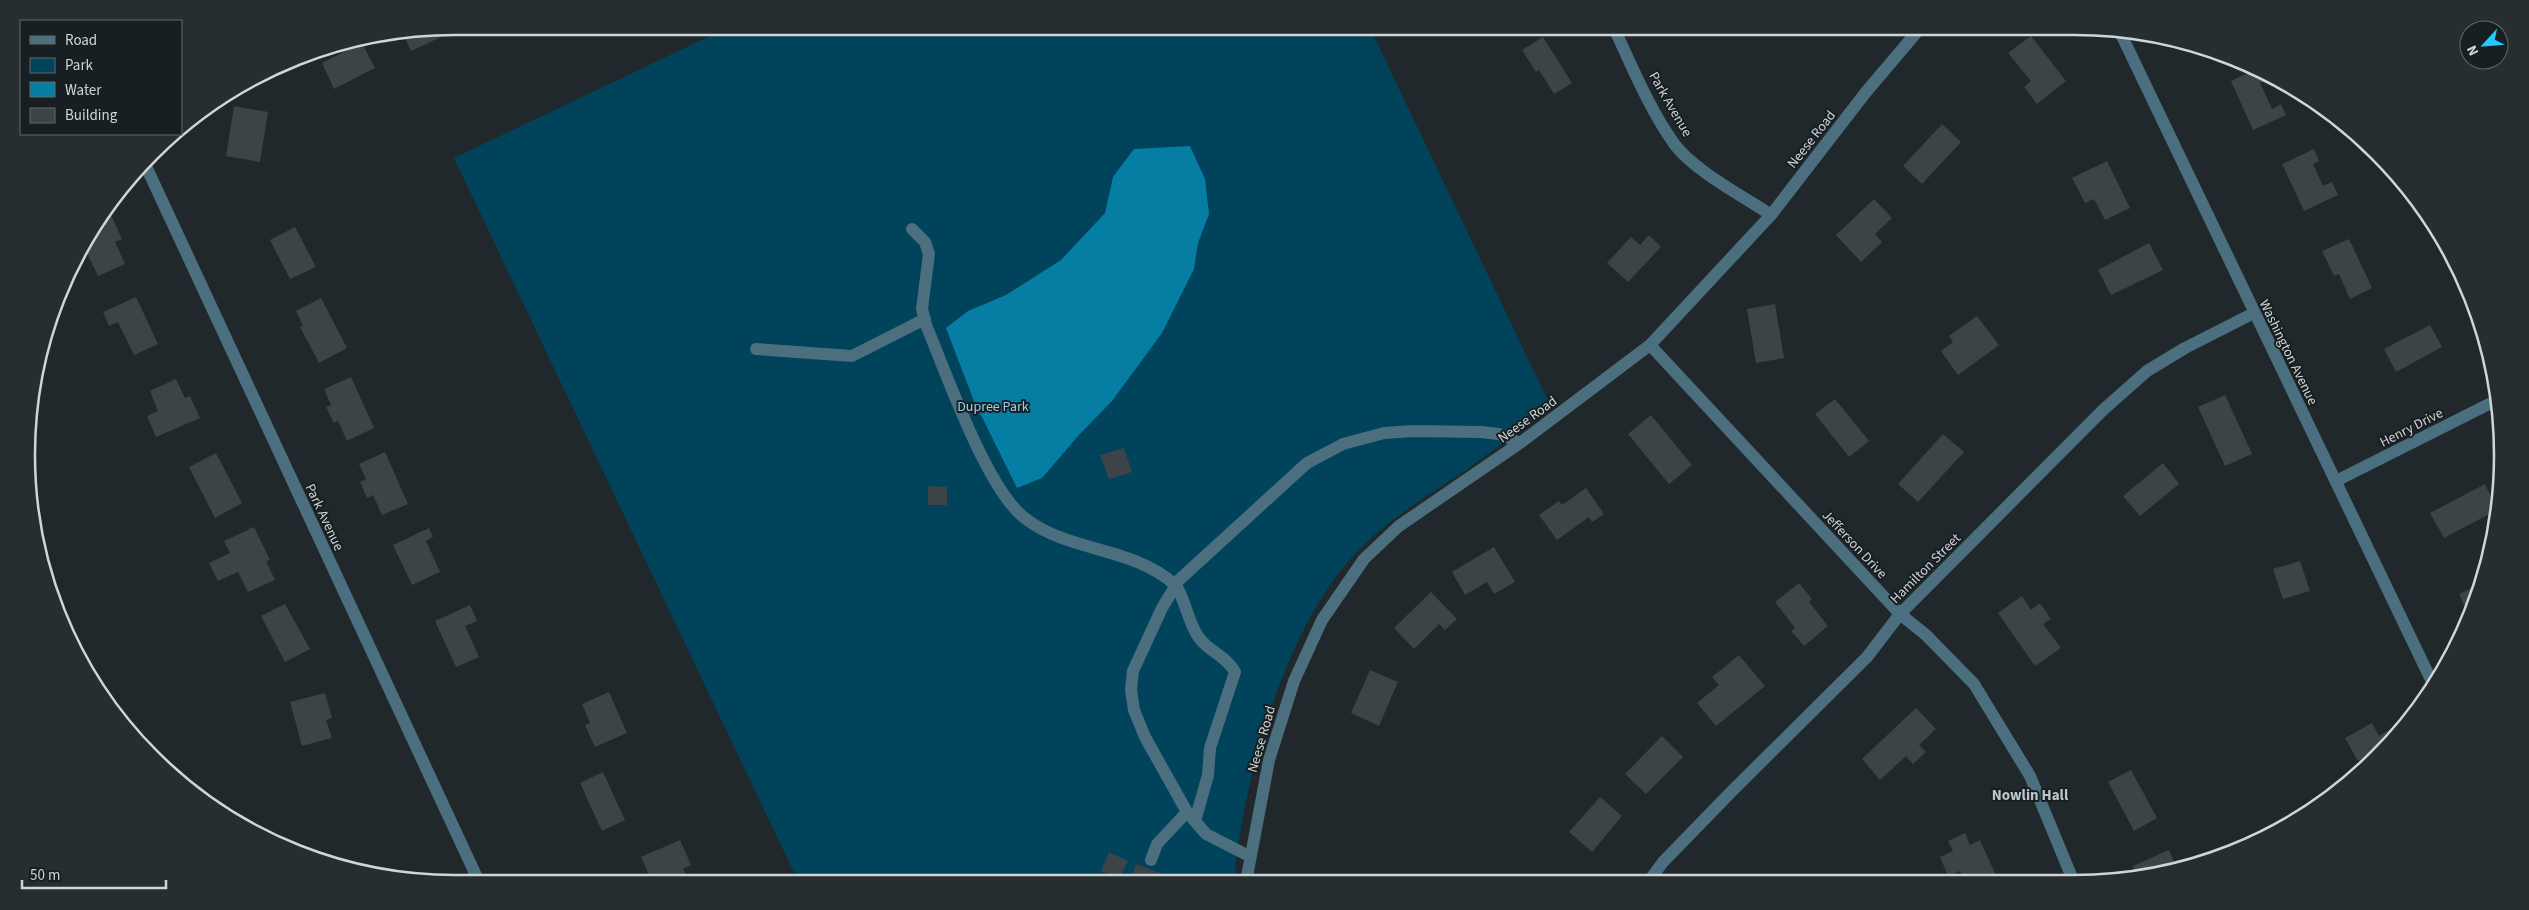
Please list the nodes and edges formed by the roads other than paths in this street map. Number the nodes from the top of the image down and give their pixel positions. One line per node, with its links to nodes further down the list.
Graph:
1 (1617, 35): 5 (street, Park Avenue)
2 (1914, 35): 5 (street, Neese Road)
3 (2123, 38): 7 (street, Washington Avenue)
4 (147, 169): 20 (street, Park Avenue)
5 (1771, 215): 9 (street, Neese Road)
6 (912, 229): 8 (street)
7 (2254, 313): 13 (street, Washington Avenue); 15 (street, Hamilton Street)
8 (924, 319): 10 (street); 14 (street)
9 (1650, 346): 12 (street, Neese Road); 15 (street, Jefferson Drive)
10 (756, 349)
11 (2490, 403): 13 (street, Henry Drive)
12 (1520, 443): 14 (street); 18 (street, Neese Road)
13 (2336, 481): 16 (street, Washington Avenue)
14 (1176, 586): 17 (street); 17 (street)
15 (1900, 614): 22 (street, Hamilton Street); 23 (street, Jefferson Drive)
16 (2430, 677)
17 (1191, 816): 18 (street); 19 (street)
18 (1249, 856): 21 (street, Neese Road)
19 (1151, 860)
20 (476, 875)
21 (1247, 875)
22 (1653, 875)
23 (2071, 875)

